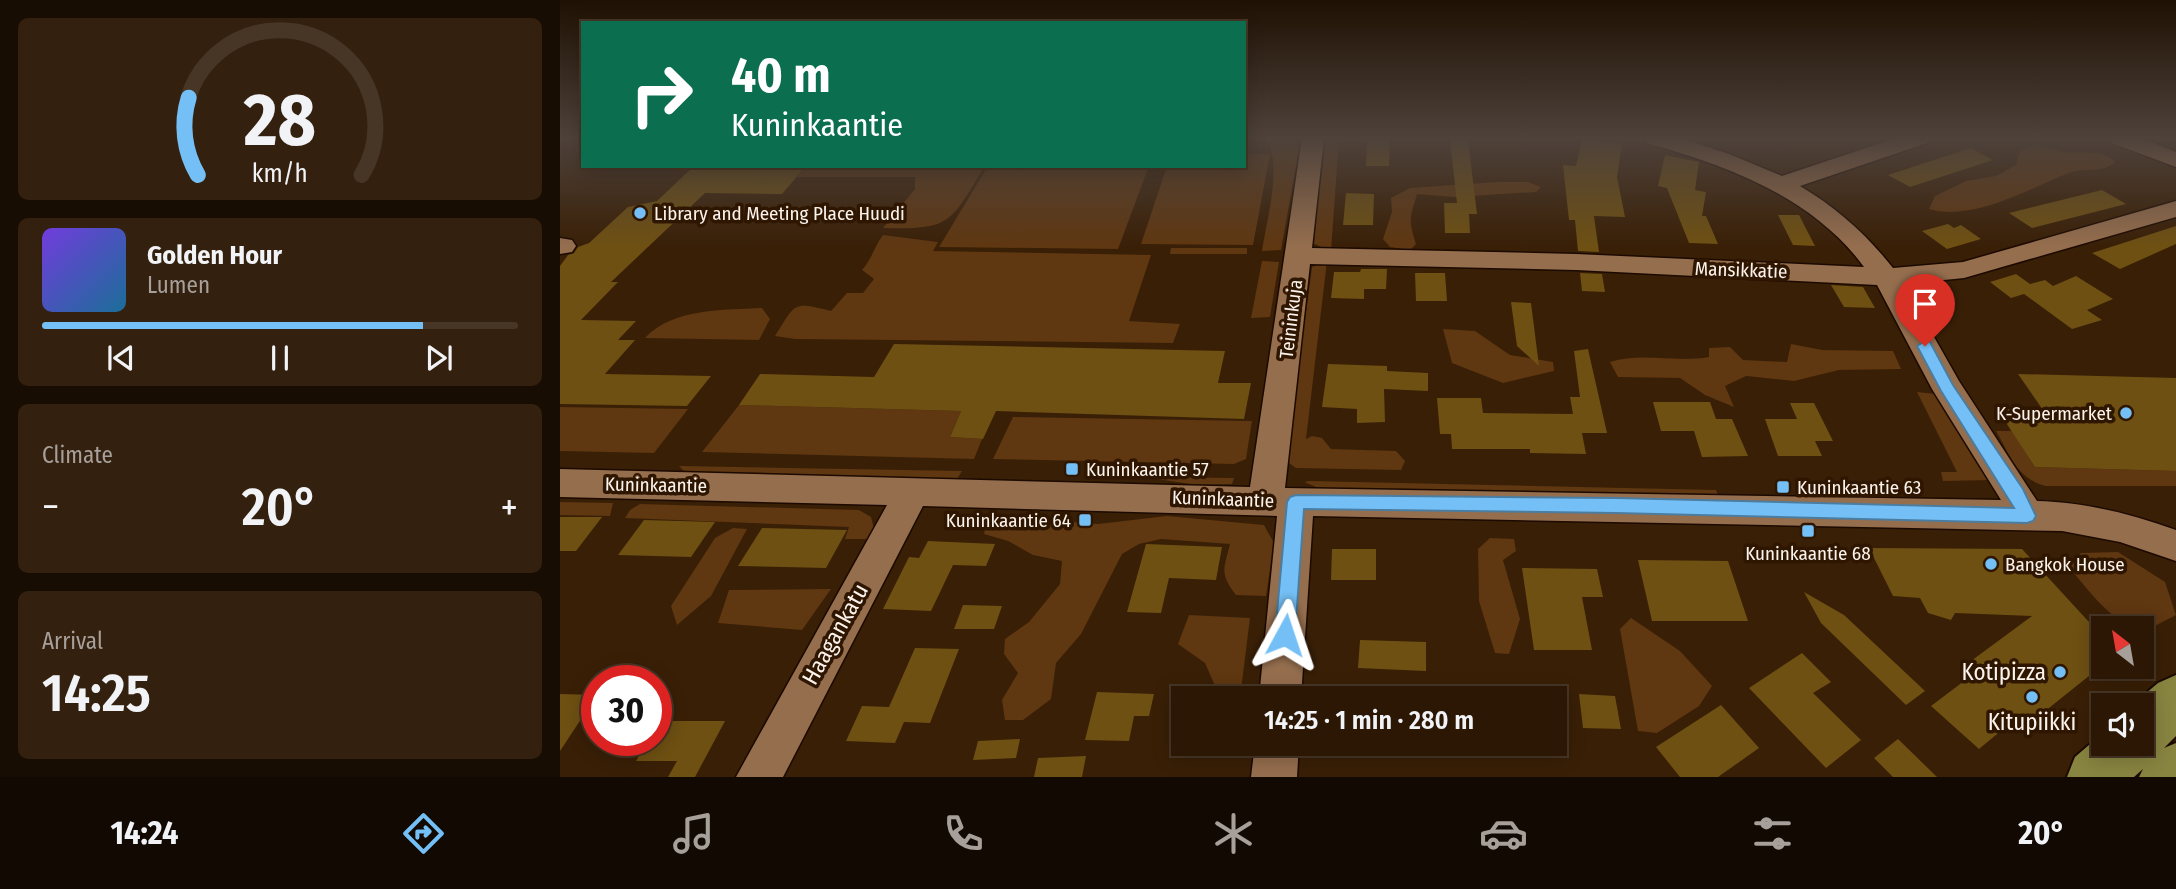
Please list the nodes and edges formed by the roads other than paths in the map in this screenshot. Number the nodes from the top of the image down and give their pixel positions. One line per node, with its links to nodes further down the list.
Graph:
1 (1308, 174): 6 (street, Teininkuja)
2 (1759, 174): 4 (street)
3 (1812, 174): 4 (street)
4 (1783, 184): 7 (street)
5 (2176, 209): 7 (street, Mansikkatie)
6 (1298, 256): 7 (street, Mansikkatie); 10 (street, Teininkuja)
7 (1886, 276): 11 (street)
8 (560, 483): 9 (street, Kuninkaantie)
9 (913, 491): 10 (street, Kuninkaantie); 19 (street, Haagankatu)
10 (1281, 501): 11 (street, Kuninkaantie); 13 (street, Teininkuja)
11 (2027, 516): 12 (street, Kuninkaantie)
12 (2176, 546)
13 (1280, 686)
14 (2176, 700): 15 (main road)
15 (2154, 721)
16 (1275, 756): 20 (street)
17 (2117, 756): 21 (main road)
18 (2176, 770): 22 (main road)
19 (759, 777)
20 (1274, 777)
21 (2095, 777)
22 (2167, 777)

